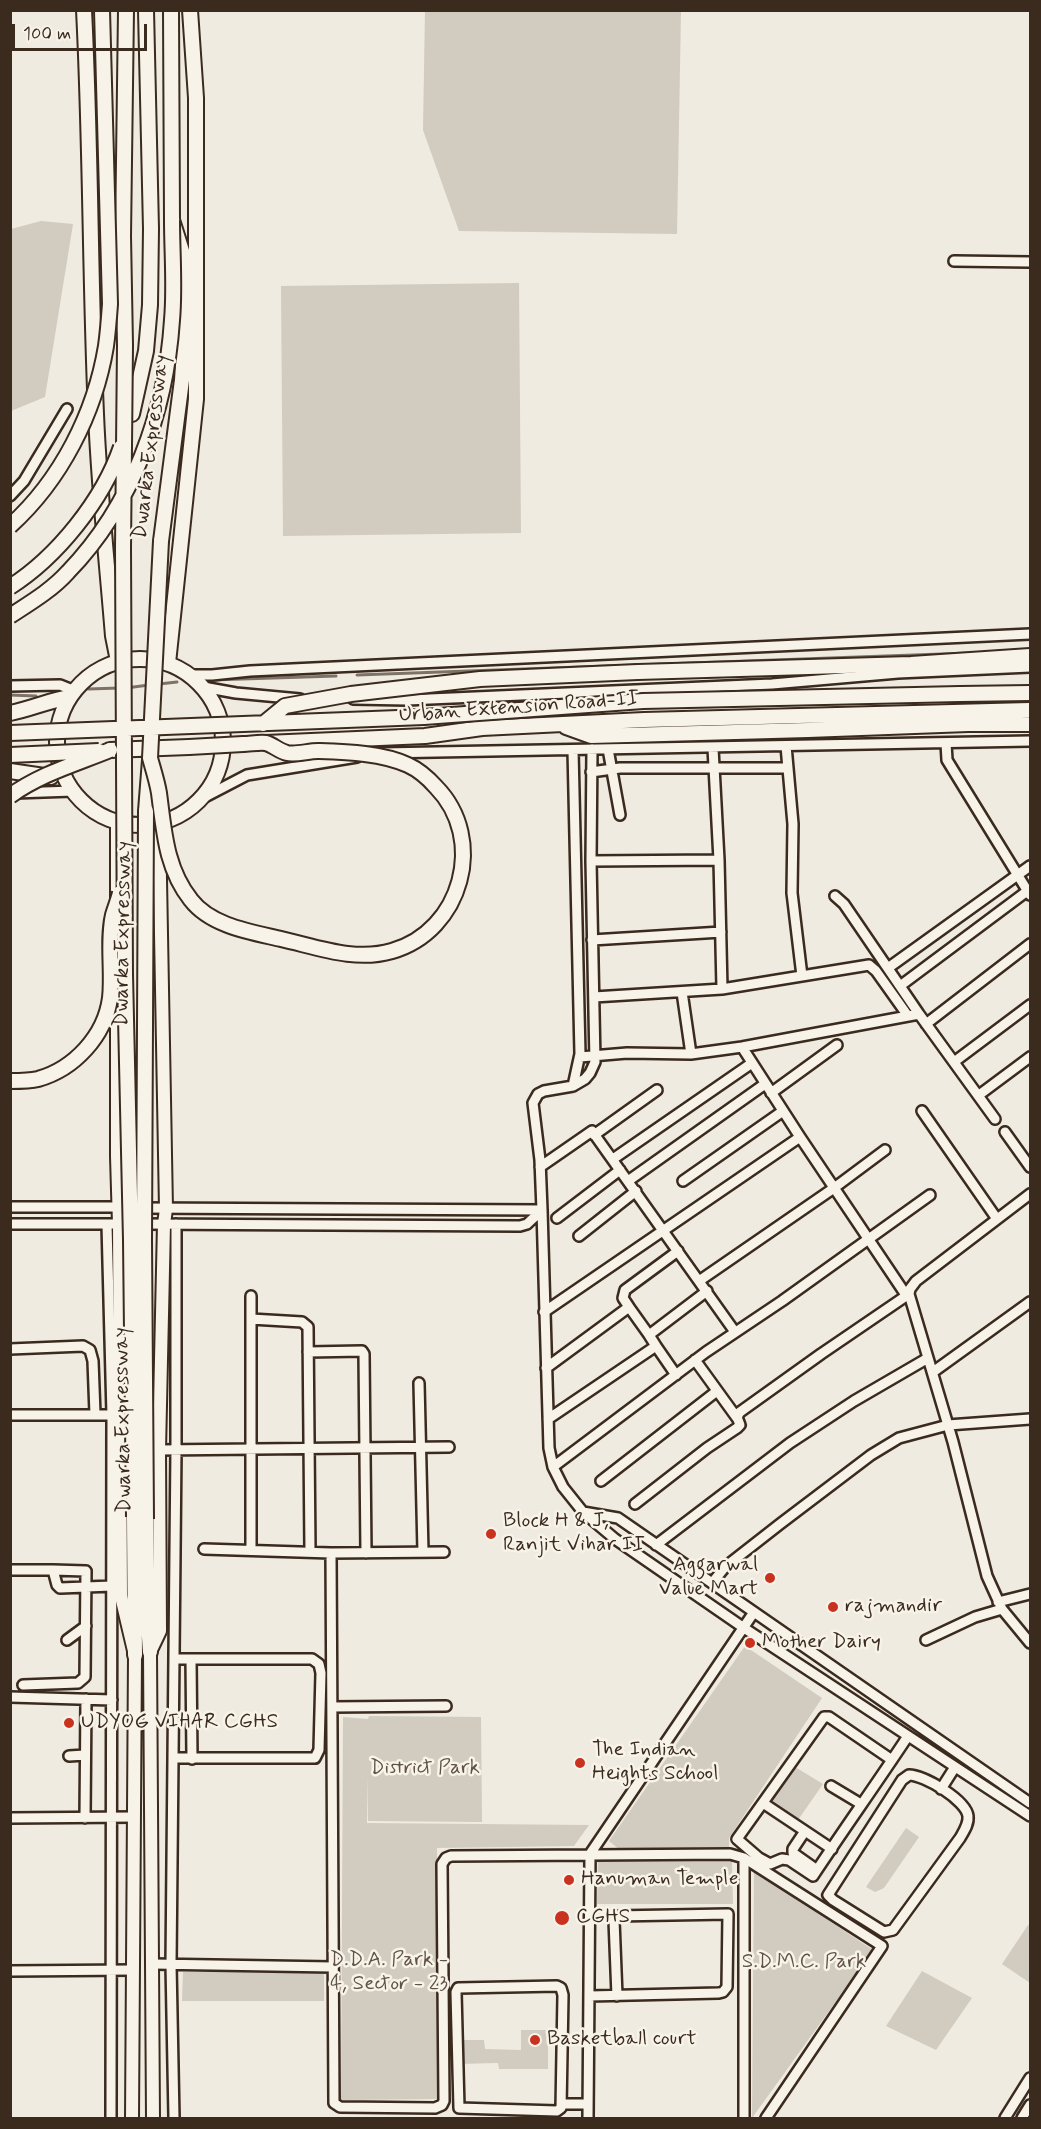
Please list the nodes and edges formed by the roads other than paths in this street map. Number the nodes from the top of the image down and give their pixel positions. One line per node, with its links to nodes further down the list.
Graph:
1 (84, 10): 17 (highway)
2 (102, 10): 12 (highway, bridge)
3 (126, 10): 58 (highway, Dwarka Expressway, bridge)
4 (146, 10): 13 (highway, Dwarka Expressway, bridge)
5 (171, 10): 7 (highway, Dwarka Expressway)
6 (190, 10): 18 (highway)
7 (172, 220): 14 (highway, Dwarka Expressway, bridge); 41 (highway, Dwarka Expressway, bridge)
8 (954, 261): 9 (street)
9 (1030, 262)
10 (66, 409): 11 (street)
11 (10, 496)
12 (10, 526)
13 (10, 587)
14 (10, 616)
15 (1030, 634): 20 (street)
16 (1030, 656): 27 (highway, bridge)
17 (118, 662): 18 (highway); 24 (highway)
18 (168, 663): 20 (highway)
19 (1030, 667): 22 (street)
20 (190, 675): 22 (highway)
21 (10, 686): 24 (street)
22 (203, 687): 50 (highway)
23 (1030, 693): 27 (highway, Urban Extension Road-II, bridge)
24 (73, 694): 26 (highway); 47 (highway)
25 (1030, 711): 28 (highway, Urban Extension Road-II)
26 (10, 713)
27 (263, 724): 30 (highway, Urban Extension Road-II, bridge)
28 (559, 724): 29 (highway); 32 (highway, Urban Extension Road-II)
29 (1030, 724)
30 (10, 733)
31 (1030, 741): 33 (street)
32 (266, 743): 38 (highway, Urban Extension Road-II, bridge); 41 (highway, bridge)
33 (946, 743): 34 (street); 57 (street)
34 (786, 746): 35 (street); 43 (street)
35 (713, 748): 37 (street); 42 (street)
36 (592, 749): 37 (street); 39 (street); 46 (street)
37 (608, 749): 44 (street)
38 (110, 750): 40 (highway, Urban Extension Road-II, bridge); 49 (highway, bridge)
39 (573, 750): 50 (street); 78 (street)
40 (10, 755)
41 (150, 758): 158 (highway, Dwarka Expressway, bridge)
42 (714, 767): 43 (street); 44 (street); 55 (street)
43 (787, 768): 65 (street)
44 (611, 769): 46 (street); 51 (street)
45 (10, 771): 47 (highway)
46 (591, 772): 54 (street)
47 (65, 778): 48 (highway)
48 (73, 791): 49 (street); 52 (highway)
49 (10, 795)
50 (199, 800): 53 (highway)
51 (620, 815)
52 (117, 822): 53 (highway); 106 (main road)
53 (159, 823): 107 (main road)
54 (591, 861): 55 (street); 62 (street)
55 (719, 861): 61 (street)
56 (1030, 866): 57 (street)
57 (1019, 874): 59 (street); 64 (street)
58 (124, 880): 82 (highway, bridge); 158 (highway, Dwarka Expressway, bridge)
59 (1030, 891): 66 (street)
60 (835, 896): 64 (street)
61 (721, 932): 62 (street); 67 (street)
62 (592, 940): 69 (street)
63 (1030, 944): 73 (street)
64 (888, 968): 66 (street)
65 (802, 976): 67 (street); 72 (street)
66 (900, 986): 71 (street)
67 (722, 989): 68 (street)
68 (682, 992): 69 (street); 77 (street)
69 (594, 997): 76 (street)
70 (1030, 1005): 80 (street)
71 (919, 1014): 72 (street); 73 (street)
72 (908, 1016): 75 (street)
73 (926, 1024): 80 (street)
74 (837, 1045): 86 (street)
75 (742, 1047): 77 (street); 81 (street)
76 (595, 1054): 77 (street); 78 (street); 84 (street)
77 (691, 1054)
78 (580, 1057): 84 (street)
79 (1030, 1057): 87 (street)
80 (954, 1062): 87 (street)
81 (752, 1063): 83 (street); 95 (street)
82 (10, 1081)
83 (765, 1084): 86 (street); 99 (street)
84 (573, 1086): 96 (street)
85 (657, 1090): 92 (street)
86 (771, 1093): 88 (street)
87 (979, 1095): 90 (street)
88 (783, 1111): 93 (street); 100 (street)
89 (922, 1111): 111 (street)
90 (995, 1119)
91 (1005, 1132): 97 (street)
92 (594, 1135): 95 (street); 96 (street)
93 (800, 1137): 101 (street); 116 (street)
94 (885, 1150): 101 (street)
95 (613, 1159): 98 (street)
96 (540, 1167): 109 (street)
97 (1030, 1167)
98 (621, 1170): 99 (street); 110 (street)
99 (628, 1180): 102 (street)
100 (683, 1181)
101 (834, 1188): 118 (street); 120 (street)
102 (636, 1191): 116 (street); 117 (street)
103 (1030, 1194): 111 (street)
104 (930, 1195): 118 (street)
105 (10, 1207): 106 (street)
106 (118, 1207): 107 (street); 113 (main road)
107 (166, 1209): 108 (street); 114 (main road)
108 (212, 1210): 109 (street); 115 (street)
109 (542, 1210): 115 (street); 126 (street)
110 (556, 1218)
111 (997, 1219): 122 (street)
112 (10, 1224): 113 (street)
113 (113, 1224): 114 (street); 142 (street); 181 (main road)
114 (170, 1224): 115 (street); 151 (street); 153 (main road)
115 (212, 1226)
116 (663, 1231): 119 (street); 126 (street)
117 (579, 1236)
118 (868, 1239): 122 (street); 128 (street)
119 (678, 1251): 120 (street); 125 (street)
120 (699, 1281): 121 (street)
121 (707, 1291): 128 (street); 129 (street)
122 (908, 1294): 133 (street); 143 (street)
123 (251, 1296): 127 (street)
124 (1030, 1302): 136 (street)
125 (628, 1307): 129 (street); 135 (street)
126 (544, 1312): 135 (street)
127 (251, 1319): 132 (street); 152 (street)
128 (735, 1332): 134 (street)
129 (649, 1335): 130 (street)
130 (656, 1346): 137 (street); 144 (street)
131 (10, 1349): 140 (street)
132 (309, 1352): 149 (street); 150 (street)
133 (928, 1358): 136 (street); 159 (street)
134 (695, 1360): 137 (street); 139 (street)
135 (546, 1368): 144 (street)
136 (933, 1372): 146 (street)
137 (676, 1375): 154 (street)
138 (418, 1383): 147 (street)
139 (717, 1390): 143 (street); 155 (street)
140 (95, 1414): 141 (street); 142 (street)
141 (10, 1415)
142 (112, 1415): 170 (street)
143 (737, 1418): 156 (street)
144 (549, 1419): 154 (street)
145 (1030, 1419): 146 (street)
146 (948, 1425): 169 (street); 173 (street)
147 (420, 1447): 148 (street); 150 (street); 164 (street)
148 (449, 1447)
149 (309, 1448): 150 (street); 152 (street); 162 (street)
150 (364, 1448): 163 (street)
151 (176, 1449): 152 (street); 153 (street); 182 (street)
152 (251, 1449): 161 (street)
153 (159, 1450): 180 (main road)
154 (553, 1467): 157 (street)
155 (601, 1481)
156 (635, 1504)
157 (582, 1512): 159 (street); 176 (street)
158 (140, 1518): 180 (highway, Dwarka Expressway); 181 (highway, Dwarka Expressway)
159 (656, 1545): 169 (street)
160 (204, 1549): 161 (street)
161 (251, 1550): 162 (street)
162 (310, 1552): 166 (street)
163 (366, 1552): 164 (street); 166 (street)
164 (423, 1552): 165 (street)
165 (444, 1552)
166 (331, 1553): 189 (street)
167 (10, 1570): 168 (street)
168 (53, 1570): 171 (street); 171 (street)
169 (712, 1583): 174 (street)
170 (112, 1586): 171 (street); 187 (street)
171 (86, 1587): 175 (street)
172 (1030, 1594): 173 (street)
173 (1000, 1606): 178 (street); 179 (street)
174 (754, 1612): 176 (street); 200 (street)
175 (86, 1626): 177 (street); 184 (street)
176 (744, 1628): 190 (street); 209 (street)
177 (67, 1640)
178 (926, 1640)
179 (1030, 1643)
180 (150, 1652): 212 (main road)
181 (135, 1655): 203 (main road)
182 (174, 1659): 183 (street); 193 (street)
183 (191, 1659): 194 (street); 194 (street)
184 (23, 1685)
185 (10, 1697): 186 (street)
186 (86, 1699): 187 (street); 191 (street)
187 (112, 1700): 206 (street)
188 (446, 1706): 189 (street)
189 (332, 1707): 214 (street)
190 (908, 1736): 195 (street); 196 (street)
191 (85, 1755): 192 (street); 205 (street)
192 (69, 1756)
193 (173, 1758): 194 (street); 213 (street)
194 (192, 1759)
195 (892, 1760): 199 (street); 201 (street)
196 (955, 1767): 198 (street); 202 (street)
197 (831, 1786): 201 (street)
198 (942, 1789): 198 (street)
199 (763, 1803): 207 (street); 211 (street)
200 (1030, 1803)
201 (861, 1804): 208 (street)
202 (1030, 1816)
203 (134, 1817): 206 (street); 216 (main road)
204 (10, 1818): 205 (street)
205 (84, 1818): 206 (street)
206 (112, 1818): 215 (street)
207 (805, 1831): 208 (street); 211 (street)
208 (832, 1849): 211 (street)
209 (590, 1854): 210 (street); 214 (street); 218 (street)
210 (744, 1858): 229 (street); 230 (street)
211 (817, 1870)
212 (153, 1964): 213 (street); 226 (main road)
213 (171, 1964): 214 (street); 227 (street)
214 (332, 1967)
215 (111, 1970): 216 (street); 217 (street); 224 (street)
216 (133, 1970): 225 (main road)
217 (10, 1971)
218 (590, 1996): 219 (street); 222 (street)
219 (617, 1996): 219 (street)
220 (1030, 2078): 231 (street)
221 (562, 2104): 221 (street); 222 (street)
222 (588, 2104): 228 (street)
223 (1030, 2105): 232 (street)
224 (111, 2118)
225 (132, 2118)
226 (153, 2118)
227 (174, 2118)
228 (588, 2118)
229 (744, 2118)
230 (766, 2118)
231 (1005, 2118)
232 (1022, 2118)

